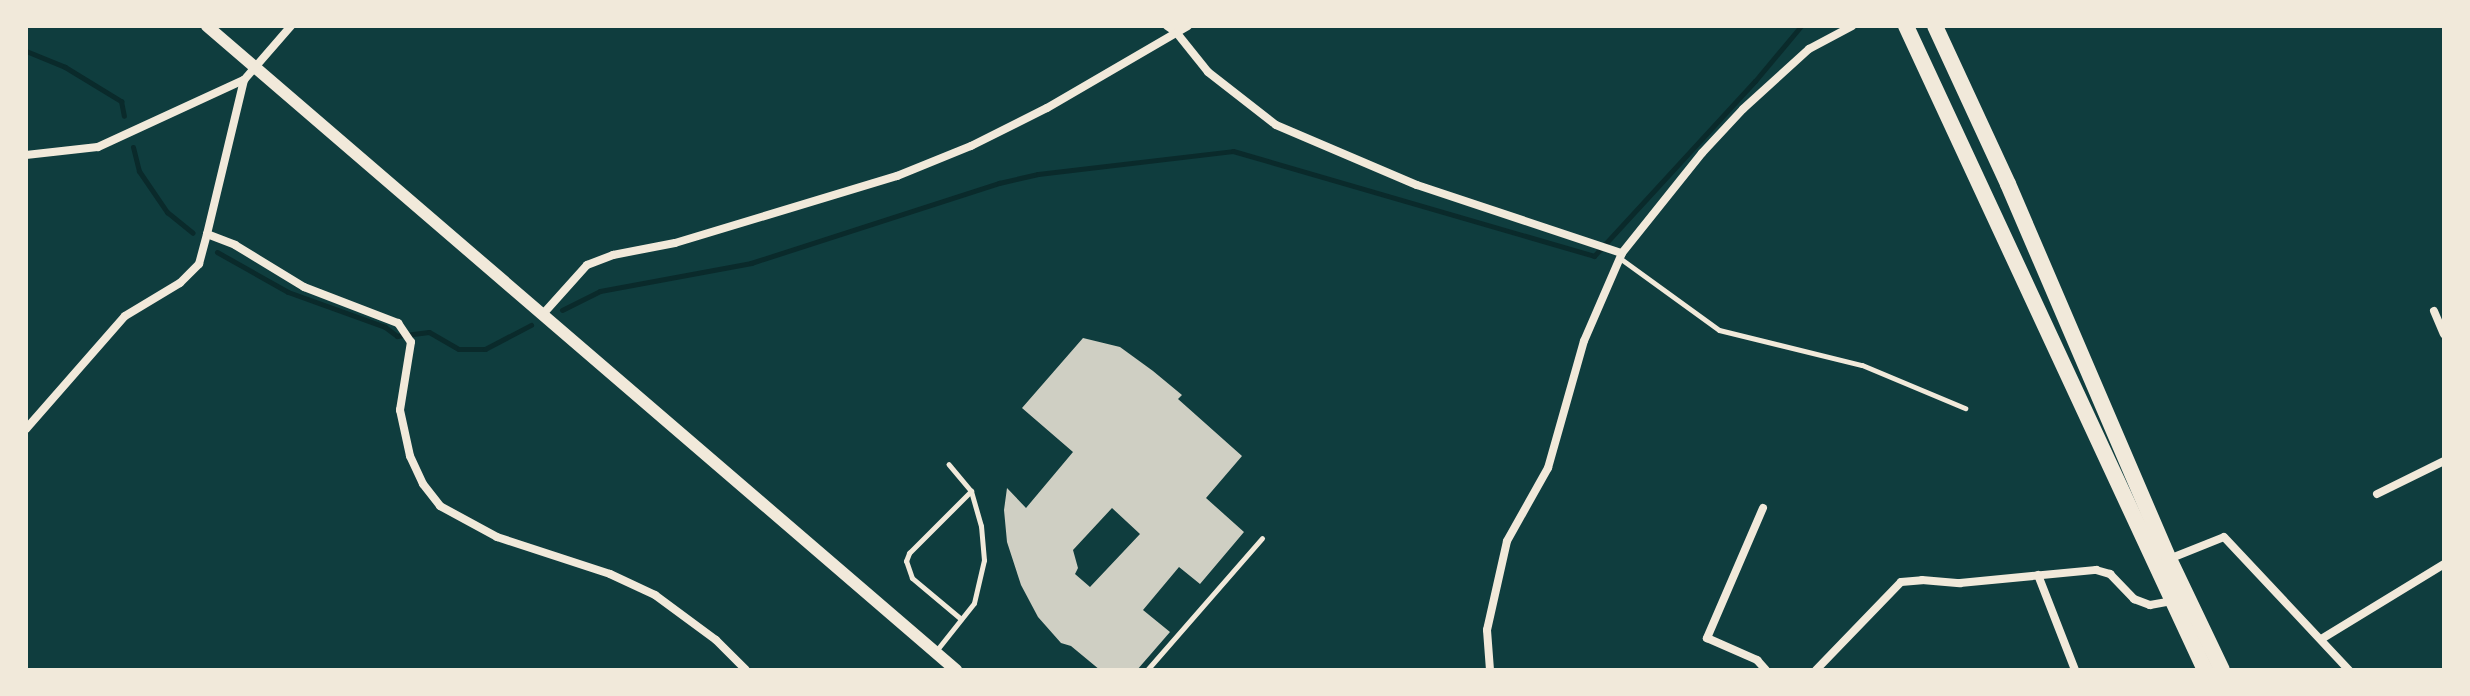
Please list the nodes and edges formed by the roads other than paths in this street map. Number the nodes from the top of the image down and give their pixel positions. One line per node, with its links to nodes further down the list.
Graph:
1 (207, 26): 9 (street)
2 (291, 26): 9 (street)
3 (1167, 26): 8 (street)
4 (1188, 26): 8 (street)
5 (1852, 26): 13 (street)
6 (1906, 26): 28 (highway)
7 (1935, 26): 25 (highway)
8 (1176, 32): 13 (street); 15 (street)
9 (255, 68): 10 (street); 15 (street)
10 (244, 80): 11 (street); 12 (street)
11 (26, 155)
12 (207, 234): 18 (street); 32 (street)
13 (1620, 254): 17 (lane); 35 (street)
14 (2434, 311): 16 (street)
15 (543, 314): 31 (street)
16 (2444, 334)
17 (1965, 408)
18 (26, 429)
19 (2444, 461): 22 (street)
20 (948, 464): 21 (lane)
21 (971, 491): 29 (lane); 29 (lane)
22 (2377, 494)
23 (1763, 508): 36 (street)
24 (1262, 538): 34 (lane)
25 (2169, 559): 30 (street); 40 (highway)
26 (2444, 564): 30 (street)
27 (2038, 575): 28 (street); 37 (street); 38 (street)
28 (2173, 601): 39 (highway)
29 (961, 619): 31 (lane)
30 (2323, 638): 41 (street)
31 (935, 652): 33 (street)
32 (746, 670)
33 (956, 670)
34 (1147, 670)
35 (1490, 670)
36 (1766, 670)
37 (1816, 670)
38 (2075, 670)
39 (2205, 670)
40 (2222, 670)
41 (2349, 670)

